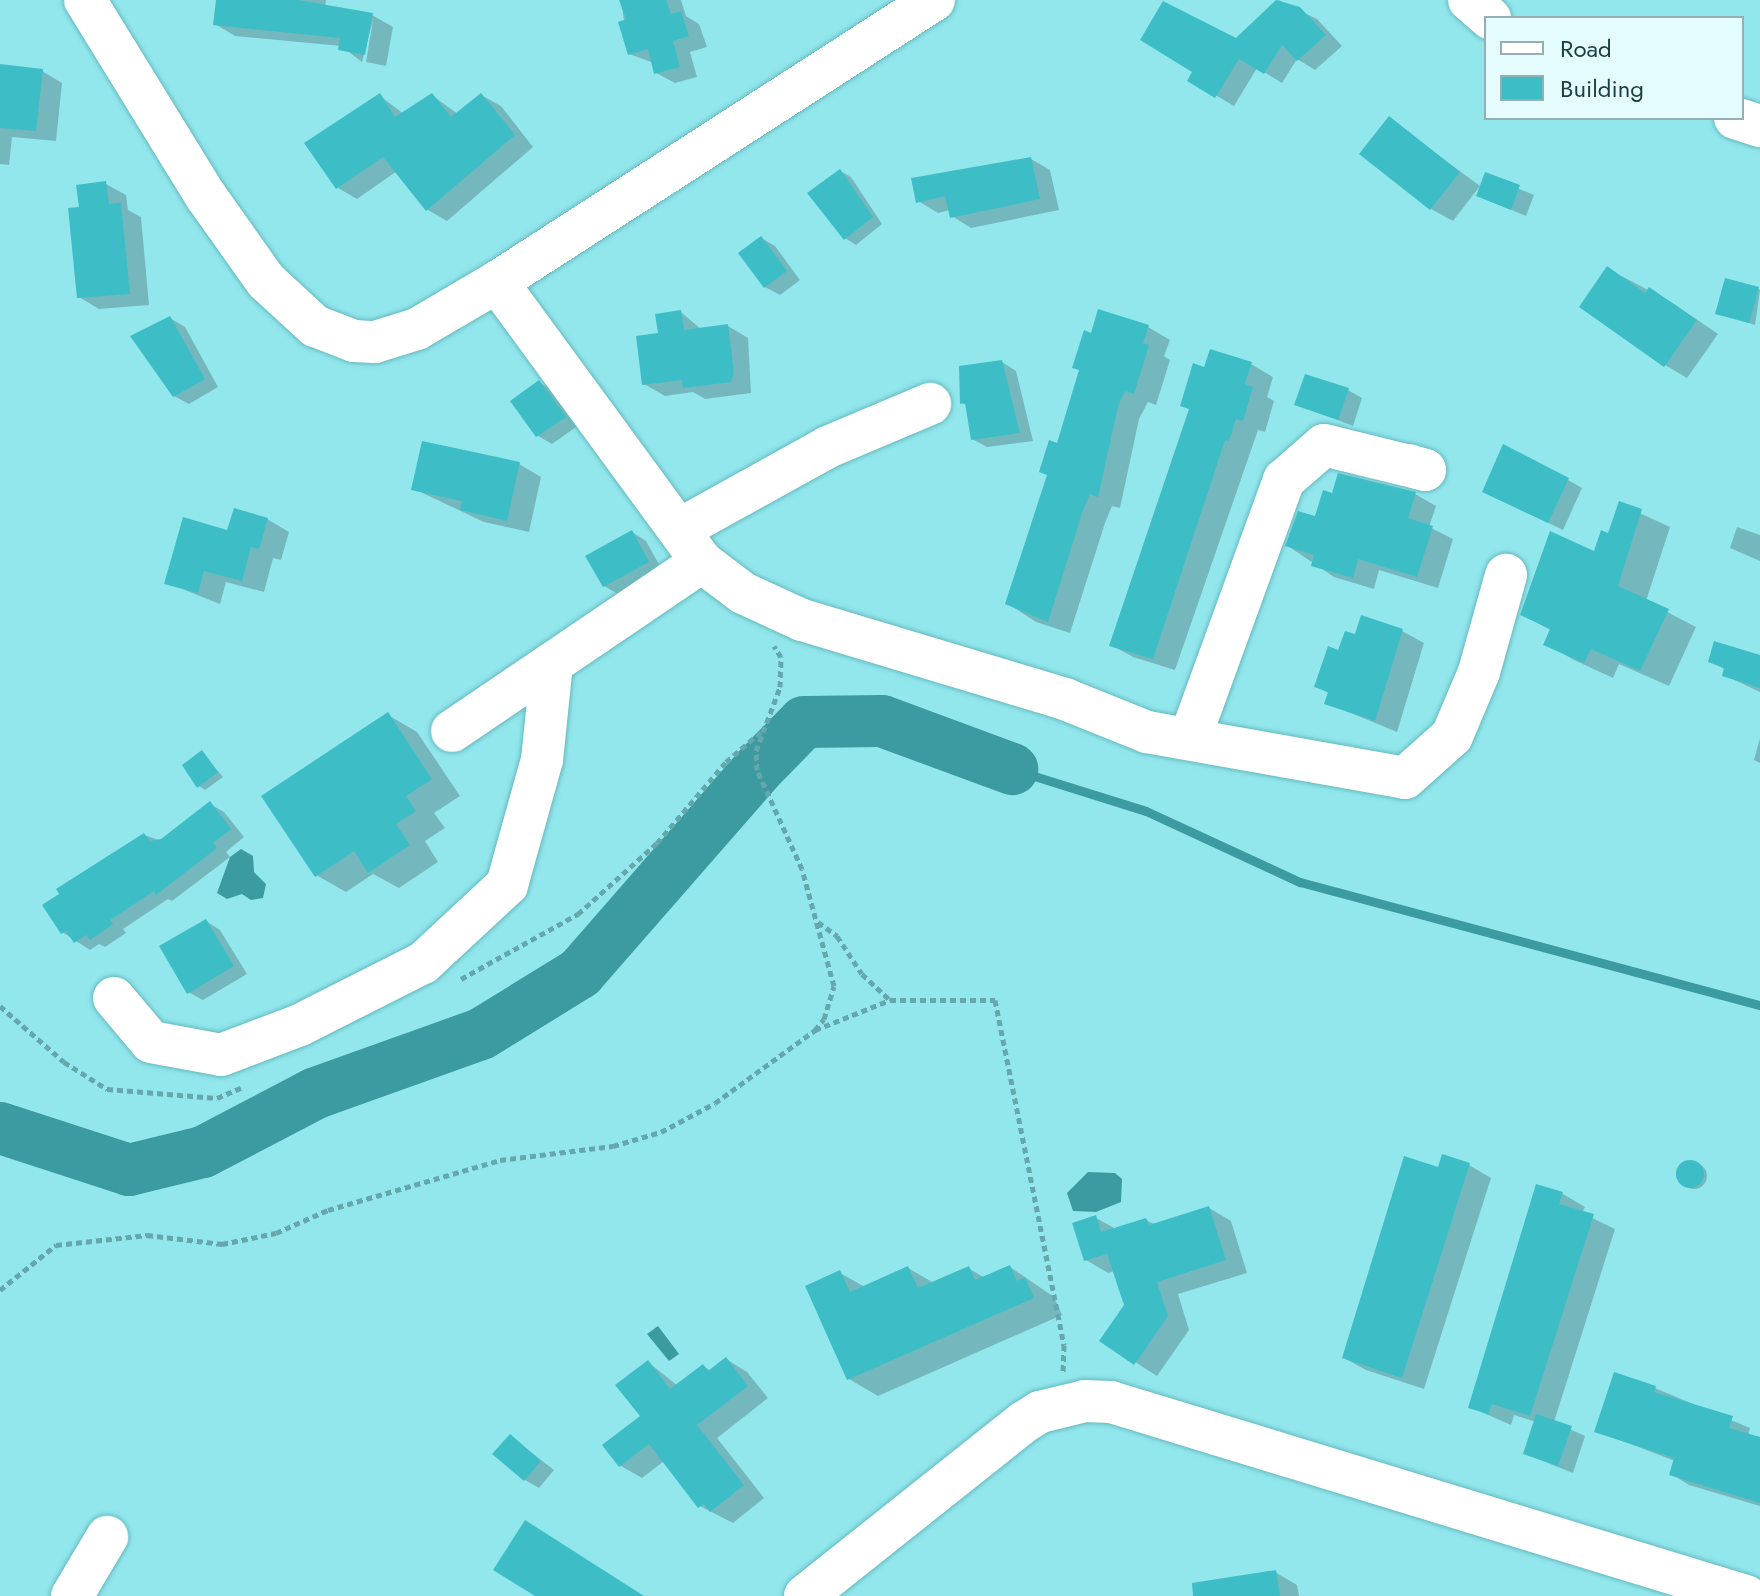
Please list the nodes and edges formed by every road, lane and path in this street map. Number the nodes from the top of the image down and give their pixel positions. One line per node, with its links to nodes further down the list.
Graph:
1 (85, 0): 5 (street)
2 (934, 0): 5 (street)
3 (1469, 0): 4 (street)
4 (1488, 16)
5 (497, 282): 8 (street)
6 (930, 404): 8 (street)
7 (1409, 465): 13 (street)
8 (691, 545): 10 (street); 11 (street)
9 (1506, 575): 13 (street)
10 (743, 593): 13 (street); 14 (path)
11 (552, 664): 12 (street); 15 (street)
12 (452, 731)
13 (1190, 738)
14 (816, 921): 16 (path); 17 (path)
15 (114, 998)
16 (890, 1000): 17 (path); 19 (path)
17 (815, 1030): 18 (path)
18 (0, 1290)
19 (1062, 1405): 22 (street); 23 (street)
20 (107, 1537): 21 (street)
21 (72, 1596)
22 (805, 1596)
23 (1746, 1596)

